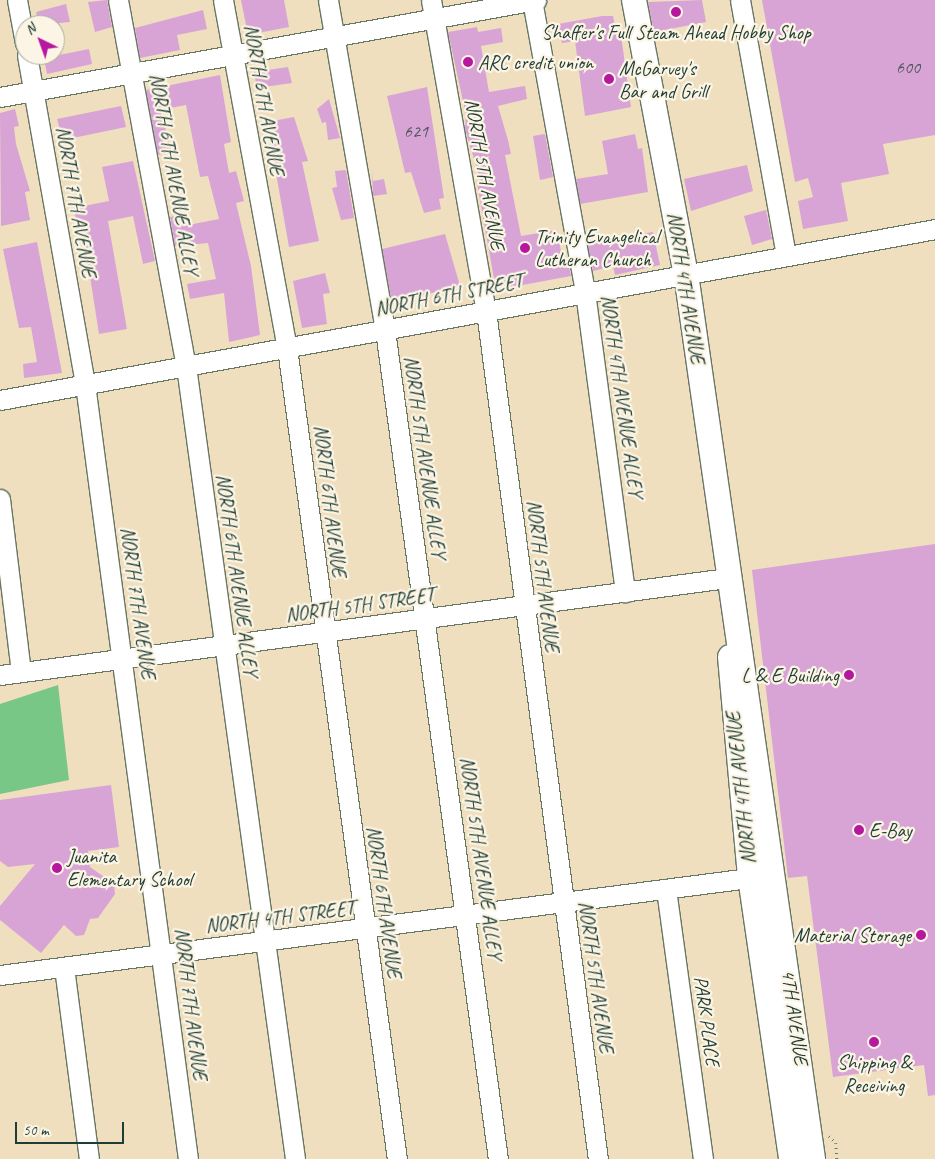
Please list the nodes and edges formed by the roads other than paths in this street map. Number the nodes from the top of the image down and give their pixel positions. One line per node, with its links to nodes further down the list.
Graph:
1 (17, 0): 9 (street)
2 (118, 0): 14 (street, NORTH 6TH AVENUE ALLEY)
3 (223, 0): 12 (street, NORTH 6TH AVENUE)
4 (328, 0): 11 (street, NORTH 5TH AVENUE ALLEY)
5 (431, 0): 10 (street, NORTH 5TH AVENUE)
6 (534, 0): 10 (street); 20 (street, NORTH 4TH AVENUE ALLEY)
7 (634, 0): 19 (main road, NORTH 4TH AVENUE)
8 (740, 0): 18 (street)
9 (20, 15)
10 (434, 19): 11 (street); 21 (street, NORTH 5TH AVENUE)
11 (336, 37): 12 (street); 22 (street, NORTH 5TH AVENUE ALLEY)
12 (233, 56): 14 (street); 23 (street, NORTH 6TH AVENUE)
13 (29, 65): 15 (street, NORTH 7TH AVENUE)
14 (132, 74): 15 (street); 24 (street, NORTH 6TH AVENUE ALLEY)
15 (34, 91): 16 (street); 25 (street, NORTH 7TH AVENUE)
16 (0, 97)
17 (935, 229): 18 (street, NORTH 6TH STREET)
18 (786, 256): 19 (street, NORTH 6TH STREET)
19 (686, 274): 20 (street, NORTH 6TH STREET); 28 (main road, NORTH 4TH AVENUE)
20 (585, 292): 21 (street, NORTH 6TH STREET); 29 (street, NORTH 4TH AVENUE ALLEY)
21 (486, 310): 22 (street, NORTH 6TH STREET); 30 (street, NORTH 5TH AVENUE)
22 (385, 330): 23 (street, NORTH 6TH STREET); 31 (street, NORTH 5TH AVENUE ALLEY)
23 (287, 348): 24 (street, NORTH 6TH STREET); 32 (street, NORTH 6TH AVENUE)
24 (186, 366): 25 (street, NORTH 6TH STREET); 33 (street, NORTH 6TH AVENUE ALLEY)
25 (85, 384): 26 (street, NORTH 6TH STREET); 34 (street, NORTH 7TH AVENUE)
26 (0, 400)
27 (0, 499): 35 (street)
28 (727, 578): 29 (street, NORTH 5TH STREET); 37 (main road, NORTH 4TH AVENUE); 38 (main road, NORTH 4TH AVENUE)
29 (626, 592): 30 (street, NORTH 5TH STREET)
30 (525, 605): 31 (street, NORTH 5TH STREET); 40 (street, NORTH 5TH AVENUE)
31 (425, 619): 32 (street, NORTH 5TH STREET); 41 (street, NORTH 5TH AVENUE ALLEY)
32 (324, 632): 33 (street, NORTH 5TH STREET); 42 (street, NORTH 6TH AVENUE)
33 (224, 645): 34 (street, NORTH 5TH STREET); 43 (street, NORTH 6TH AVENUE ALLEY)
34 (123, 659): 35 (street, NORTH 5TH STREET); 44 (street, NORTH 7TH AVENUE)
35 (21, 672): 36 (street, NORTH 5TH STREET)
36 (0, 675)
37 (775, 874): 38 (street, NORTH 4TH STREET); 55 (main road, 4TH AVENUE)
38 (750, 878): 39 (street, NORTH 4TH STREET); 54 (main road, 4TH AVENUE)
39 (666, 888): 40 (street, NORTH 4TH STREET); 53 (street, PARK PLACE)
40 (562, 903): 41 (street, NORTH 4TH STREET); 52 (street, NORTH 5TH AVENUE)
41 (466, 915): 42 (street, NORTH 4TH STREET); 51 (street, NORTH 5TH AVENUE ALLEY)
42 (366, 929): 43 (street, NORTH 4TH STREET); 50 (street, NORTH 6TH AVENUE)
43 (266, 942): 44 (street, NORTH 4TH STREET); 49 (street, NORTH 6TH AVENUE ALLEY)
44 (162, 955): 45 (street, NORTH 4TH STREET); 48 (street, NORTH 7TH AVENUE)
45 (64, 967): 46 (street, NORTH 4TH STREET); 47 (street)
46 (0, 975)
47 (89, 1159)
48 (188, 1159)
49 (295, 1159)
50 (397, 1159)
51 (498, 1159)
52 (598, 1159)
53 (703, 1159)
54 (791, 1159)
55 (813, 1159)

